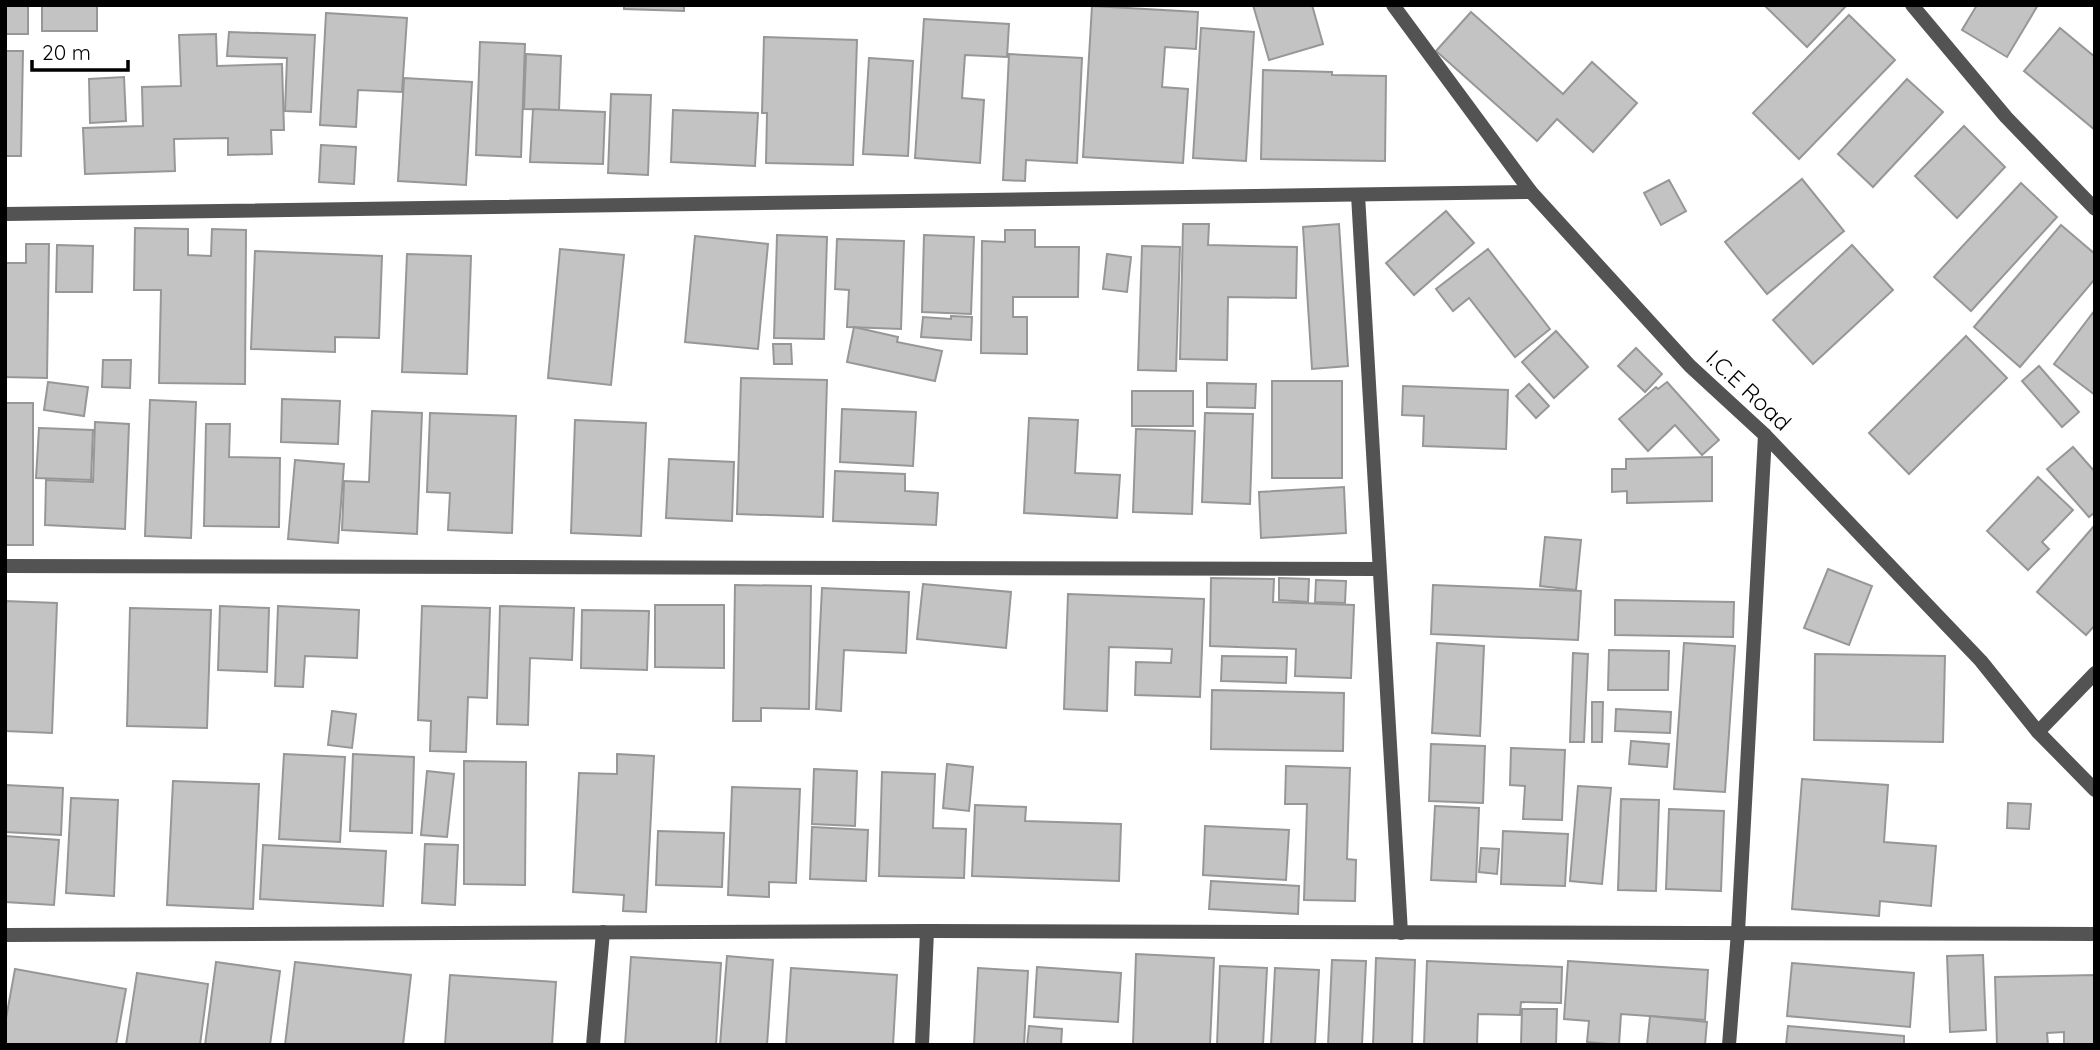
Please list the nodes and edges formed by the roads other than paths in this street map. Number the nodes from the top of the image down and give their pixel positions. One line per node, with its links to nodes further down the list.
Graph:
1 (1393, 5): 3 (street, I.C.E Road)
2 (1912, 5): 5 (street)
3 (1531, 192): 4 (street); 7 (street, I.C.E Road)
4 (1358, 195): 6 (street); 9 (street)
5 (2095, 209)
6 (5, 214)
7 (1765, 435): 11 (street, I.C.E Road); 15 (street)
8 (5, 566): 9 (street)
9 (1380, 569): 16 (street)
10 (2095, 673): 11 (street)
11 (2038, 732): 12 (street, I.C.E Road)
12 (2095, 790)
13 (927, 931): 14 (street); 16 (street); 20 (street)
14 (603, 932): 18 (street); 19 (street)
15 (1738, 932): 16 (street); 17 (street); 21 (street)
16 (1401, 933)
17 (2095, 934)
18 (5, 935)
19 (593, 1045)
20 (922, 1045)
21 (1729, 1045)

